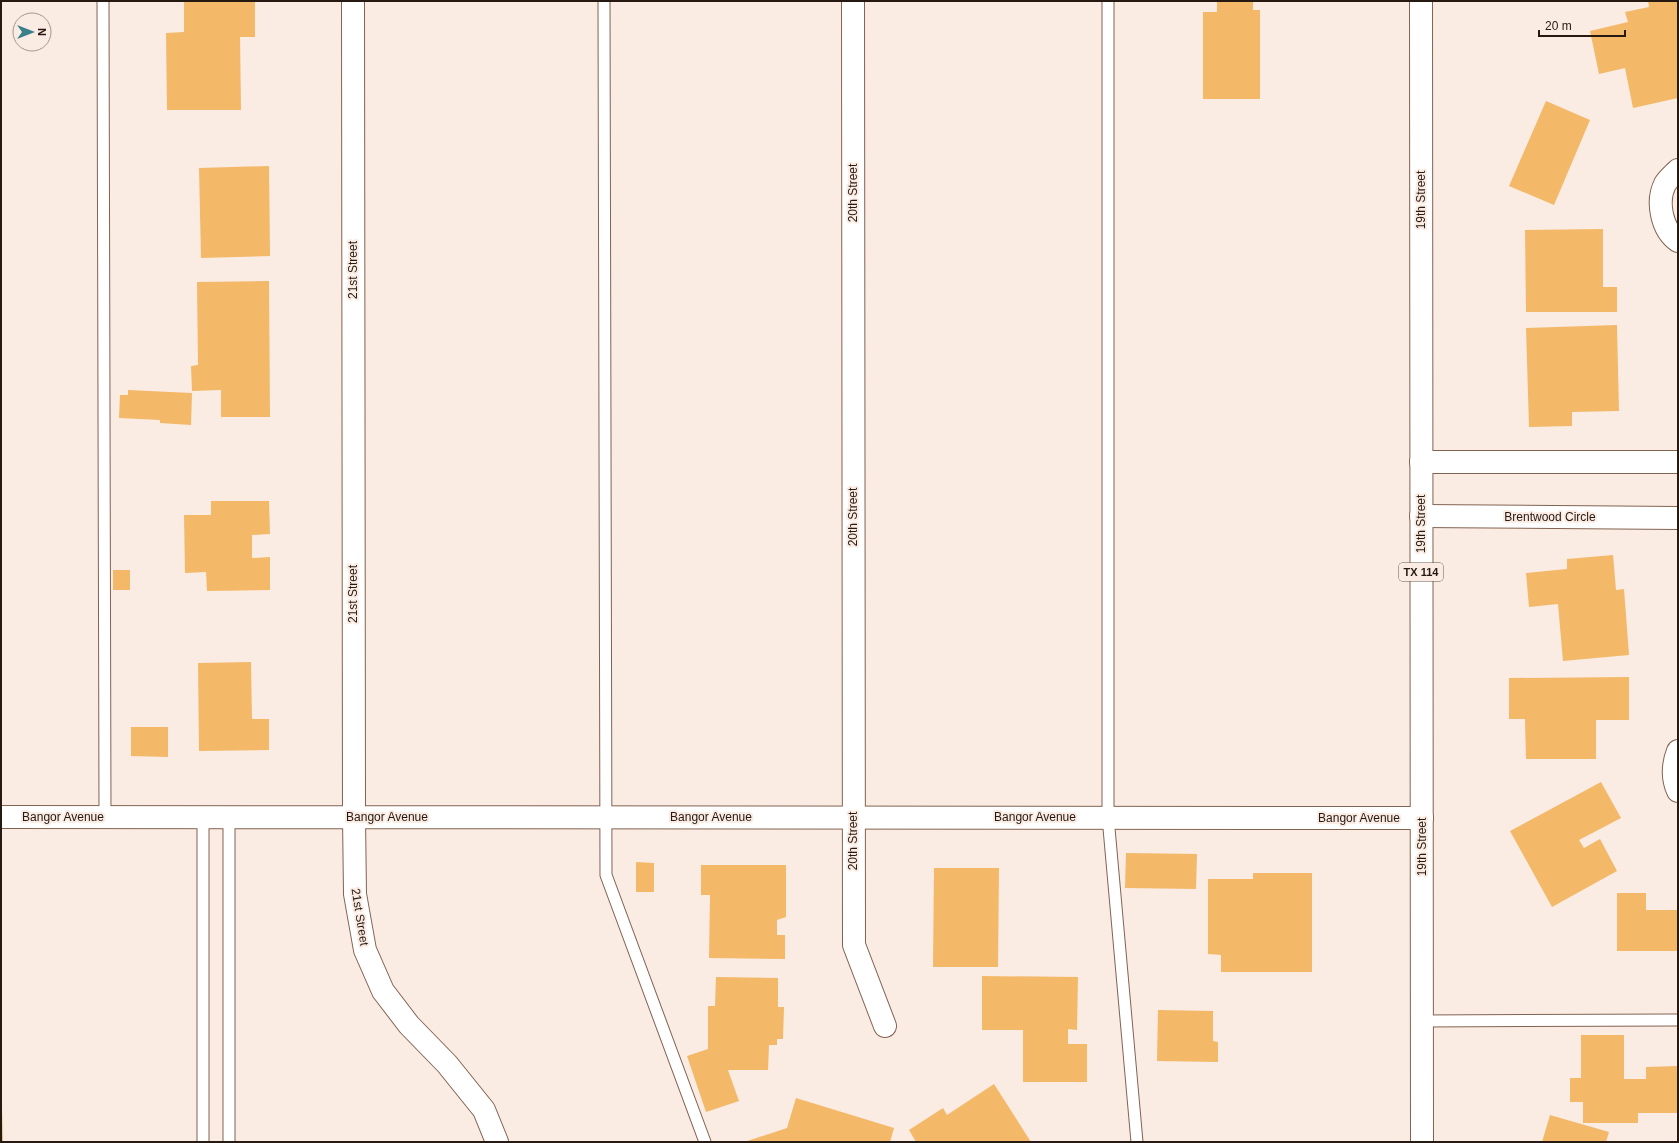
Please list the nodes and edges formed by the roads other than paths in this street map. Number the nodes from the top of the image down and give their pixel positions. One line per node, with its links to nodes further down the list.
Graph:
1 (103, 1): 15 (lane)
2 (353, 1): 18 (street, 21st Street)
3 (604, 1): 19 (lane)
4 (853, 1): 20 (street, 20th Street)
5 (1108, 1): 21 (lane)
6 (1421, 1): 9 (street, 19th Street / TX 114)
7 (1678, 170): 8 (street)
8 (1678, 241)
9 (1421, 462): 10 (street); 11 (street, 19th Street / TX 114)
10 (1678, 462)
11 (1421, 516): 12 (street, Brentwood Circle); 23 (street, 19th Street / TX 114)
12 (1678, 518)
13 (1678, 751): 14 (street)
14 (1678, 790)
15 (105, 817): 16 (street, Bangor Avenue); 22 (street, Bangor Avenue)
16 (203, 817): 17 (street, Bangor Avenue); 27 (lane)
17 (229, 817): 18 (street, Bangor Avenue); 28 (lane)
18 (354, 817): 19 (street, Bangor Avenue); 29 (street, 21st Street)
19 (606, 817): 20 (street, Bangor Avenue); 30 (lane)
20 (853, 817): 21 (street, Bangor Avenue); 26 (street, 20th Street)
21 (1108, 817): 23 (street, Bangor Avenue); 31 (lane)
22 (1, 818)
23 (1422, 818): 25 (street, 19th Street / TX 114)
24 (1678, 1020): 25 (lane)
25 (1422, 1021): 32 (street, 19th Street / TX 114)
26 (885, 1026)
27 (203, 1142)
28 (229, 1142)
29 (497, 1142)
30 (705, 1142)
31 (1137, 1142)
32 (1422, 1142)

